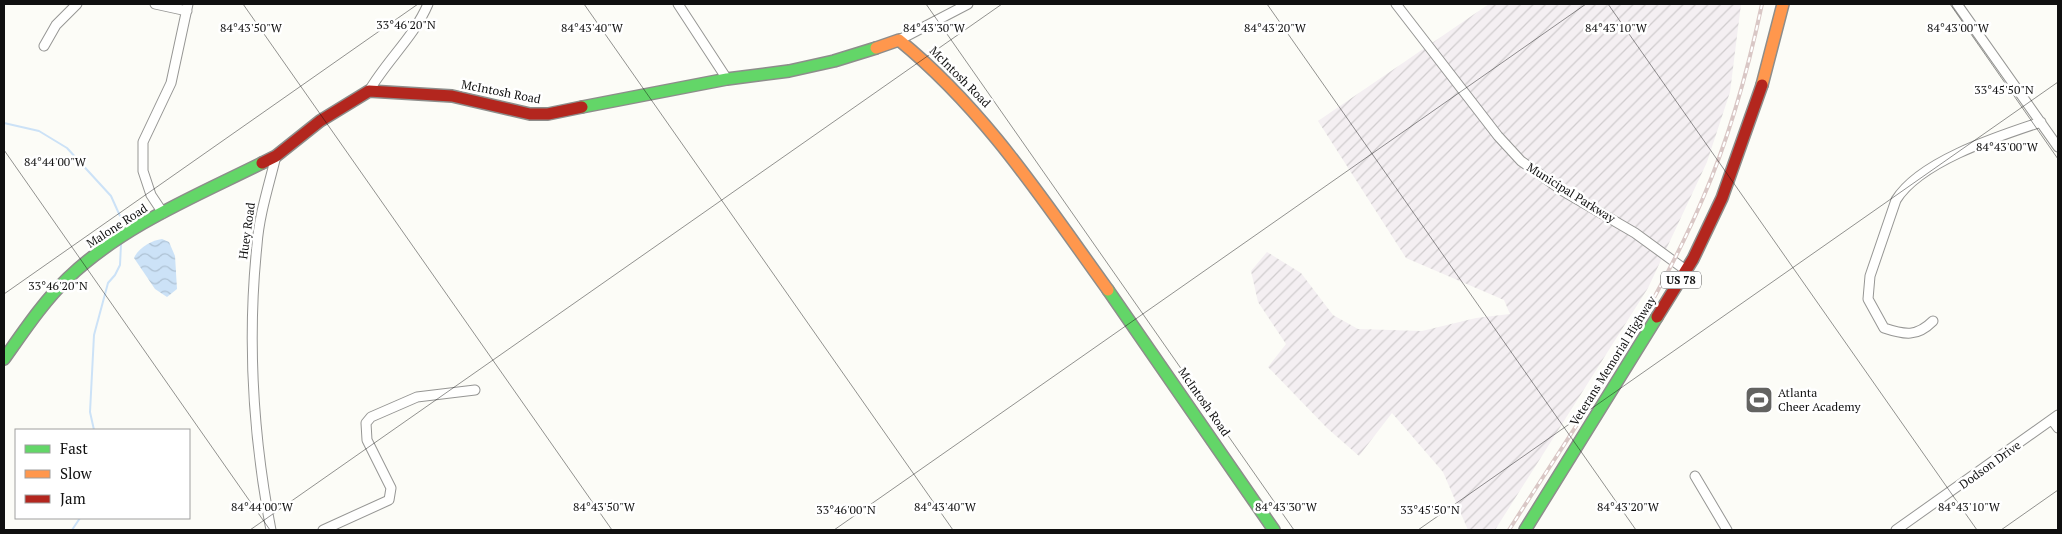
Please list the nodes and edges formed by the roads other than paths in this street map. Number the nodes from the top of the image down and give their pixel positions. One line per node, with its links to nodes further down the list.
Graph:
1 (77, 4): 11 (street)
2 (156, 4): 9 (street)
3 (428, 4): 13 (street)
4 (678, 4): 12 (street)
5 (968, 4): 10 (street)
6 (1396, 4): 18 (street, Municipal Parkway)
7 (1783, 4): 18 (street, Veterans Memorial Highway / US 78)
8 (1957, 4): 14 (street)
9 (187, 7): 17 (street)
10 (899, 40): 12 (street, McIntosh Road); 27 (street, McIntosh Road)
11 (44, 46)
12 (727, 79): 13 (street, McIntosh Road)
13 (369, 91): 16 (street)
14 (2041, 122): 15 (street); 19 (street)
15 (2058, 148)
16 (276, 156): 17 (street, Malone Road); 25 (street, Huey Road)
17 (163, 214): 20 (street, Malone Road)
18 (1687, 271): 28 (street, Veterans Memorial Highway / US 78)
19 (1933, 321)
20 (4, 358)
21 (474, 390): 26 (street)
22 (2055, 418): 23 (street); 30 (street, Dodson Drive)
23 (2058, 428)
24 (1695, 476): 29 (street)
25 (271, 530)
26 (323, 530)
27 (1274, 530)
28 (1525, 530)
29 (1727, 530)
30 (1896, 530)

